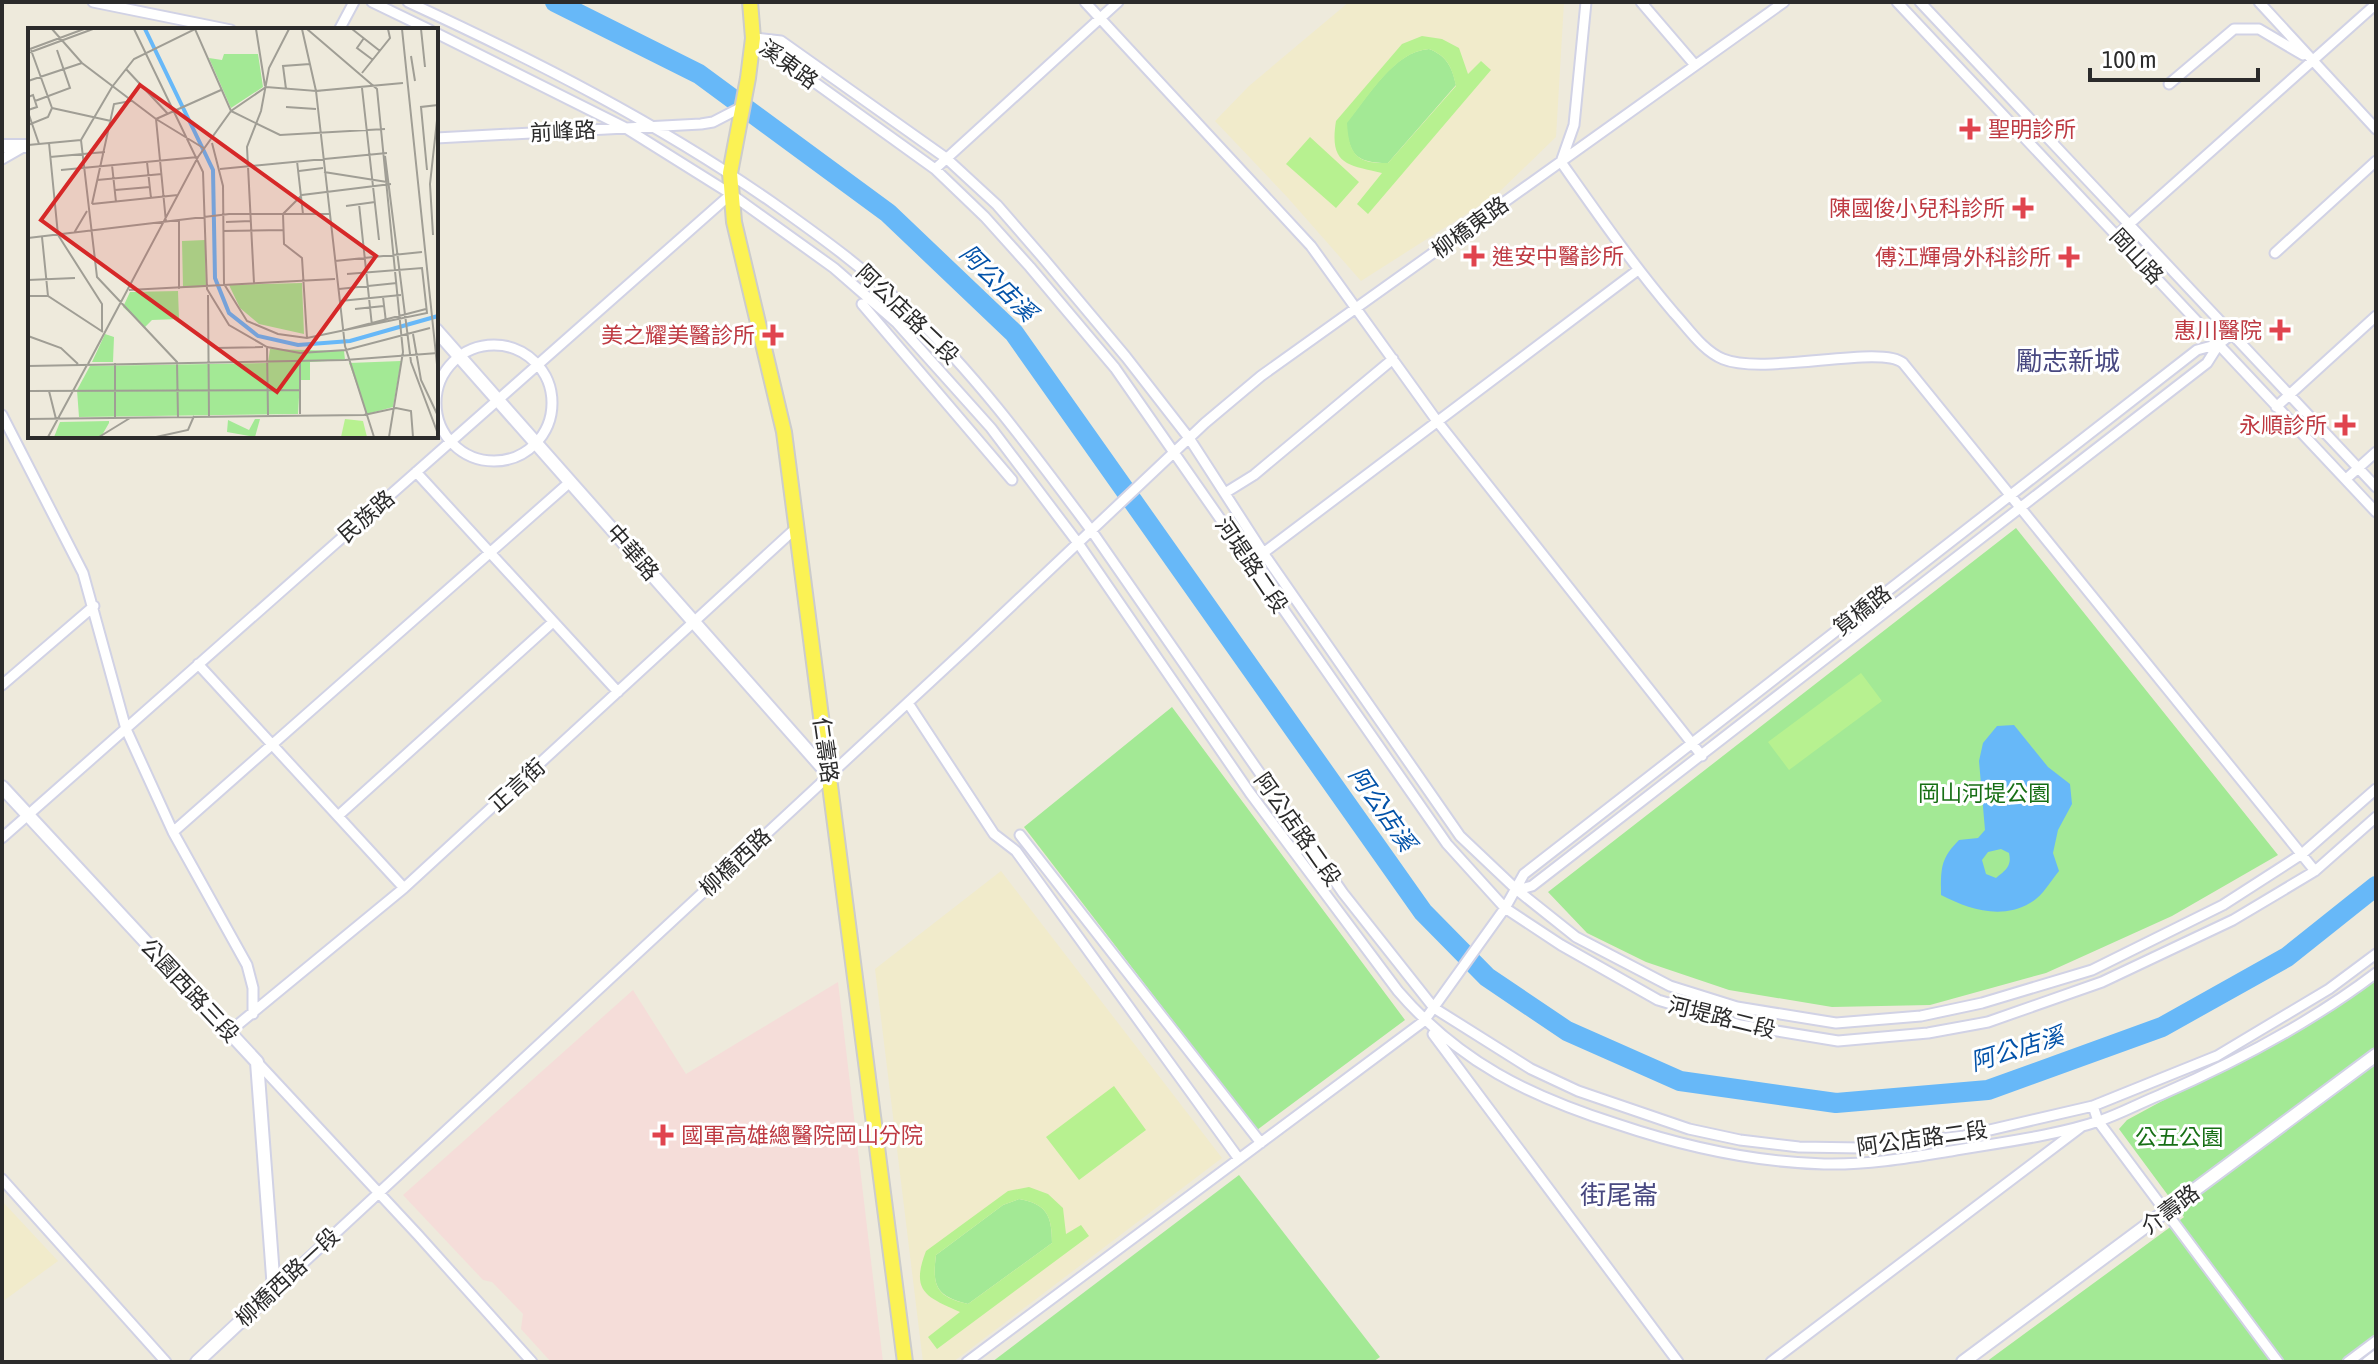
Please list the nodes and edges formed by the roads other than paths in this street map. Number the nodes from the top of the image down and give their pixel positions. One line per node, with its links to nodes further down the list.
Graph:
1 (93, 2): 14 (street)
2 (354, 2): 18 (street)
3 (372, 2): 19 (street)
4 (408, 2): 22 (street, 阿公店路二段)
5 (750, 2): 21 (main road, 仁壽路)
6 (1085, 2): 16 (street)
7 (1118, 2): 16 (street)
8 (1586, 2): 37 (street)
9 (1641, 2): 25 (street)
10 (1784, 2): 25 (street, 柳橋東路)
11 (1897, 2): 42 (street, 岡山路)
12 (1920, 2): 41 (street, 岡山路)
13 (2259, 2): 24 (street)
14 (121, 4): 17 (street)
15 (2376, 4): 24 (street)
16 (1100, 18): 34 (street); 46 (street)
17 (223, 28)
18 (340, 28)
19 (426, 28)
20 (438, 34): 23 (street, 阿公店路二段)
21 (753, 38): 27 (main road, 仁壽路); 34 (street, 溪東路); 38 (street, 溪東路)
22 (495, 42): 23 (street); 28 (street, 阿公店路二段)
23 (488, 59): 29 (street, 阿公店路二段)
24 (2313, 60): 26 (street); 30 (street); 41 (street)
25 (1695, 65): 37 (street, 柳橋東路)
26 (2169, 84)
27 (742, 107): 28 (street, 前峰路); 39 (main road, 仁壽路)
28 (656, 126): 29 (street, 前峰路); 39 (street, 阿公店路二段)
29 (624, 127): 31 (street, 前峰路); 40 (street, 阿公店路二段)
30 (2376, 129)
31 (438, 138)
32 (2, 146): 33 (main road)
33 (27, 146): 35 (street)
34 (946, 158): 38 (street); 63 (street, 溪東路)
35 (2, 159)
36 (2376, 161): 43 (street)
37 (1561, 162): 44 (street); 46 (street, 柳橋東路)
38 (935, 169): 66 (street, 溪東路)
39 (730, 173): 40 (main road, 仁壽路); 80 (street, 阿公店路二段)
40 (731, 194): 53 (street, 民族路); 79 (main road, 仁壽路); 81 (street, 阿公店路二段)
41 (2128, 224): 42 (street); 49 (street, 岡山路)
42 (2117, 235): 50 (street, 岡山路)
43 (2275, 253)
44 (1638, 270): 62 (street); 75 (street)
45 (862, 304): 71 (street)
46 (1357, 307): 52 (street); 63 (street, 柳橋東路)
47 (2376, 316): 55 (street)
48 (438, 332): 51 (main road, 中華路)
49 (2232, 334): 50 (street, 筧橋路); 55 (street, 岡山路)
50 (2219, 344): 57 (street, 筧橋路); 58 (street, 岡山路); 60 (street, 筧橋路)
51 (460, 356): 53 (street); 54 (street); 56 (main road, 中華路)
52 (1393, 359): 62 (street); 74 (street)
53 (538, 364): 56 (street, 民族路); 65 (street)
54 (438, 390)
55 (2290, 395): 58 (street); 68 (street, 岡山路)
56 (498, 400): 64 (street, 民族路); 65 (main road, 中華路)
57 (2131, 401): 60 (street); 75 (street, 筧橋路)
58 (2276, 407): 70 (street, 岡山路)
59 (438, 412): 64 (street)
60 (2141, 414): 76 (street, 筧橋路)
61 (2, 415): 87 (street)
62 (1437, 421): 83 (street); 97 (street)
63 (1189, 438): 66 (street, 柳橋東路); 74 (street, 河堤路二段)
64 (451, 441): 65 (street); 69 (street, 民族路)
65 (536, 443): 72 (main road, 中華路)
66 (1175, 451): 78 (street, 柳橋東路); 84 (street, 河堤路二段)
67 (2376, 452): 68 (street)
68 (2358, 468): 70 (street); 73 (street, 岡山路)
69 (416, 472): 82 (street); 90 (street, 民族路)
70 (2346, 479): 77 (street, 岡山路)
71 (1012, 480)
72 (570, 482): 82 (street); 89 (main road, 中華路)
73 (2376, 487)
74 (1225, 493): 83 (street, 河堤路二段)
75 (2011, 495): 76 (street); 85 (street, 筧橋路)
76 (2021, 507): 86 (street, 筧橋路); 111 (street)
77 (2376, 512)
78 (1101, 521): 80 (street, 柳橋西路)
79 (796, 528): 89 (street, 正言街); 100 (main road, 仁壽路)
80 (1091, 530): 81 (street, 柳橋西路); 92 (street, 阿公店路二段)
81 (1078, 543): 94 (street, 阿公店路二段); 95 (street, 柳橋西路)
82 (490, 553): 88 (street); 98 (street)
83 (1264, 554): 84 (street); 114 (street, 河堤路二段)
84 (1250, 563): 115 (street, 河堤路二段)
85 (1894, 586): 86 (street); 97 (street, 筧橋路)
86 (1904, 598): 99 (street, 筧橋路)
87 (94, 606): 91 (street); 96 (street)
88 (553, 622): 93 (street); 106 (street)
89 (694, 622): 93 (street, 正言街); 100 (main road, 中華路)
90 (198, 664): 96 (street, 民族路); 98 (street)
91 (2, 685)
92 (1200, 688): 94 (street); 101 (street, 阿公店路二段)
93 (618, 692): 113 (street, 正言街)
94 (1184, 698): 104 (street, 阿公店路二段)
95 (908, 703): 100 (street, 柳橋西路); 119 (street)
96 (126, 729): 105 (street, 民族路); 108 (street)
97 (1692, 744): 99 (street); 114 (street, 筧橋路)
98 (272, 745): 106 (street); 108 (street)
99 (1702, 756): 114 (street, 筧橋路)
100 (829, 775): 134 (street, 柳橋西路); 142 (main road, 仁壽路)
101 (1265, 783): 104 (street); 120 (street, 阿公店路二段)
102 (2, 787): 105 (main road, 公園西路三段)
103 (2376, 789): 111 (street, 河堤路二段)
104 (1250, 793): 122 (street, 阿公店路二段)
105 (28, 815): 110 (street, 民族路); 123 (main road, 公園西路三段)
106 (338, 816): 113 (street)
107 (2376, 817): 112 (street, 河堤路二段)
108 (173, 832): 121 (street)
109 (1020, 835): 118 (street)
110 (2, 838)
111 (2302, 854): 112 (street); 114 (street, 河堤路二段)
112 (2315, 871): 115 (street, 河堤路二段)
113 (404, 888): 121 (street, 正言街)
114 (1517, 890): 115 (street, 筧橋路)
115 (1505, 908): 120 (street, 筧橋路)
116 (2376, 954): 126 (street, 阿公店路二段)
117 (2376, 973): 127 (street, 阿公店路二段)
118 (1146, 996): 119 (street); 130 (street)
119 (1129, 1007): 132 (street)
120 (1434, 1008): 122 (street, 筧橋路); 129 (street, 阿公店路二段)
121 (253, 1014): 123 (street, 正言街)
122 (1424, 1021): 130 (street, 筧橋路); 131 (street, 阿公店路二段); 144 (street)
123 (229, 1032): 125 (main road, 公園西路三段)
124 (2376, 1055): 135 (main road, 介壽路)
125 (257, 1062): 134 (street, 公園西路三段); 136 (main road)
126 (2093, 1106): 127 (street); 129 (street, 阿公店路二段)
127 (2098, 1121): 128 (street, 阿公店路二段); 135 (street)
128 (2084, 1125): 131 (street, 阿公店路二段); 145 (street)
129 (1689, 1129): 131 (street)
130 (1261, 1143): 132 (street, 筧橋路)
131 (1675, 1143)
132 (1239, 1159): 143 (street, 筧橋路)
133 (2, 1179): 139 (street)
134 (378, 1193): 136 (street, 柳橋西路一段); 141 (street, 公園西路三段)
135 (2166, 1212): 146 (main road, 介壽路); 147 (street)
136 (274, 1290): 140 (main road, 柳橋西路一段)
137 (2376, 1341): 148 (street)
138 (2376, 1355): 149 (street)
139 (166, 1362)
140 (197, 1362)
141 (532, 1362)
142 (905, 1362)
143 (967, 1362)
144 (1678, 1362)
145 (1771, 1362)
146 (1963, 1362)
147 (2278, 1362)
148 (2348, 1362)
149 (2367, 1362)

